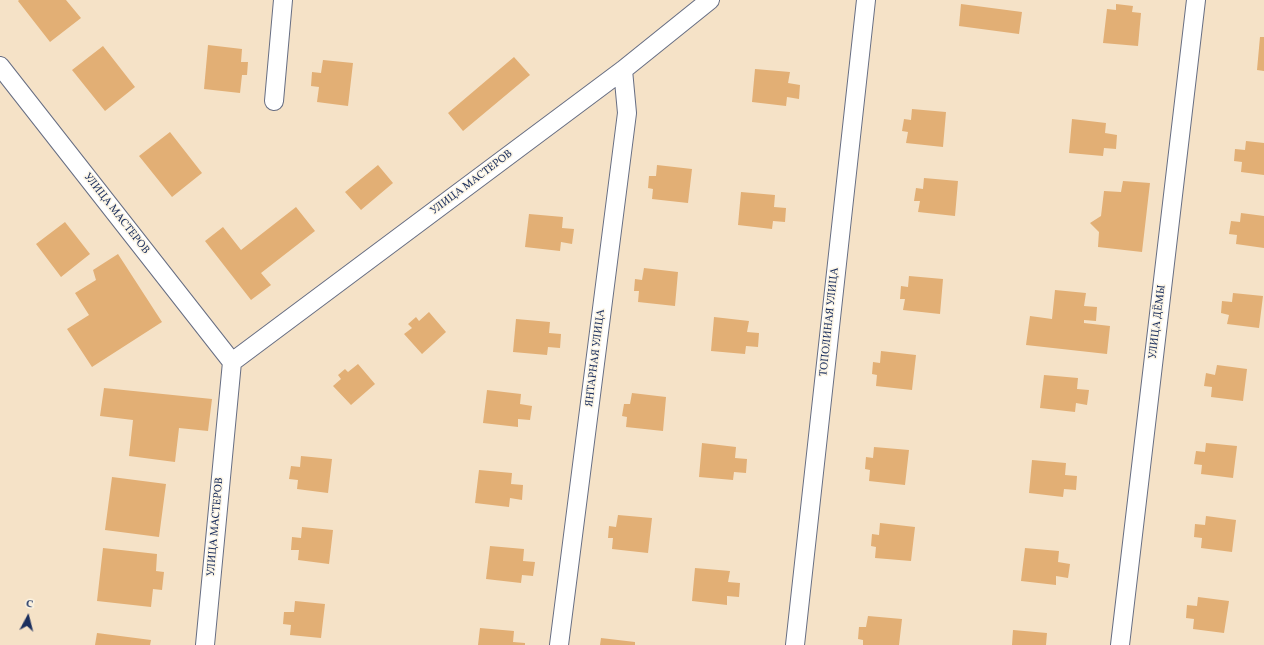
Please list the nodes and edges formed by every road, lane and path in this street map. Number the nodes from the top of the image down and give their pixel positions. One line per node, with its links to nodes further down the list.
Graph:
1 (283, 0): 7 (street)
2 (710, 0): 6 (street, УЛИЦА МАСТЕРОВ)
3 (866, 0): 11 (street, ТОПОЛИНАЯ УЛИЦА)
4 (1196, 0): 12 (street, УЛИЦА ДЁМЫ)
5 (0, 66): 8 (street, УЛИЦА МАСТЕРОВ)
6 (623, 70): 8 (street, УЛИЦА МАСТЕРОВ); 10 (street, ЯНТАРНАЯ УЛИЦА)
7 (274, 101)
8 (232, 362): 9 (street, УЛИЦА МАСТЕРОВ)
9 (205, 645)
10 (559, 645)
11 (795, 645)
12 (1120, 645)

